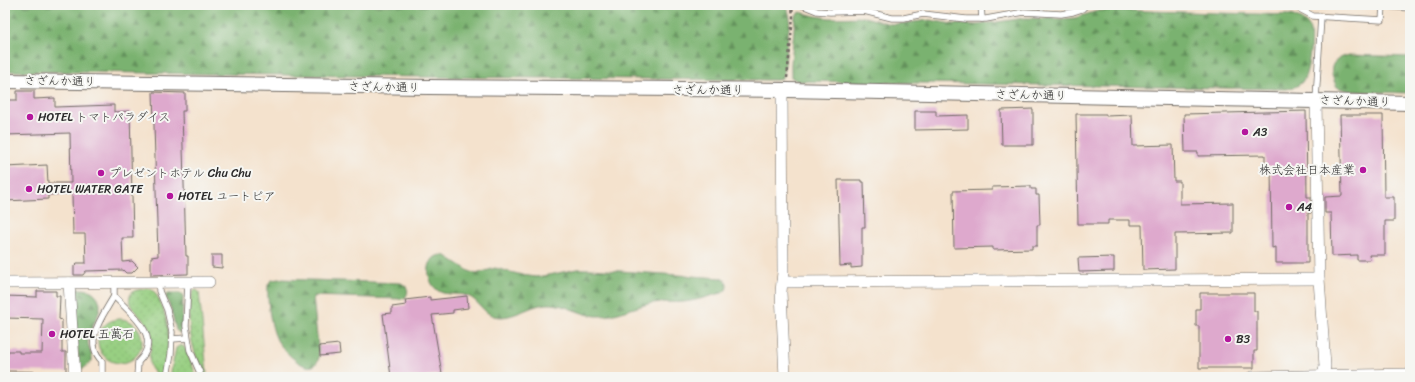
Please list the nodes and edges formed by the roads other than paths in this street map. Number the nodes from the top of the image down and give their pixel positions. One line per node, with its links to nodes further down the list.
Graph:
1 (802, 5): 7 (lane)
2 (981, 5): 7 (lane)
3 (1086, 5): 7 (lane)
4 (1292, 5): 6 (lane)
5 (1410, 8): 6 (lane)
6 (1320, 16): 10 (lane)
7 (982, 19)
8 (5, 80): 9 (street, さざんか通り)
9 (785, 85): 10 (street, さざんか通り); 16 (street)
10 (1316, 100): 11 (street, さざんか通り); 12 (street)
11 (1410, 102)
12 (1319, 278): 16 (street); 24 (street)
13 (159, 282): 14 (street); 19 (street); 22 (lane)
14 (188, 282): 15 (street); 21 (lane)
15 (209, 282)
16 (782, 282): 30 (street)
17 (5, 283): 18 (street)
18 (69, 283): 19 (street); 25 (street)
19 (114, 283): 20 (lane)
20 (114, 296): 26 (lane); 27 (lane)
21 (187, 338): 22 (lane); 29 (lane)
22 (172, 339): 28 (lane)
23 (1410, 374): 24 (street)
24 (1323, 376): 31 (street)
25 (75, 377)
26 (102, 377)
27 (137, 377)
28 (167, 377)
29 (200, 377)
30 (785, 377)
31 (1252, 377)

